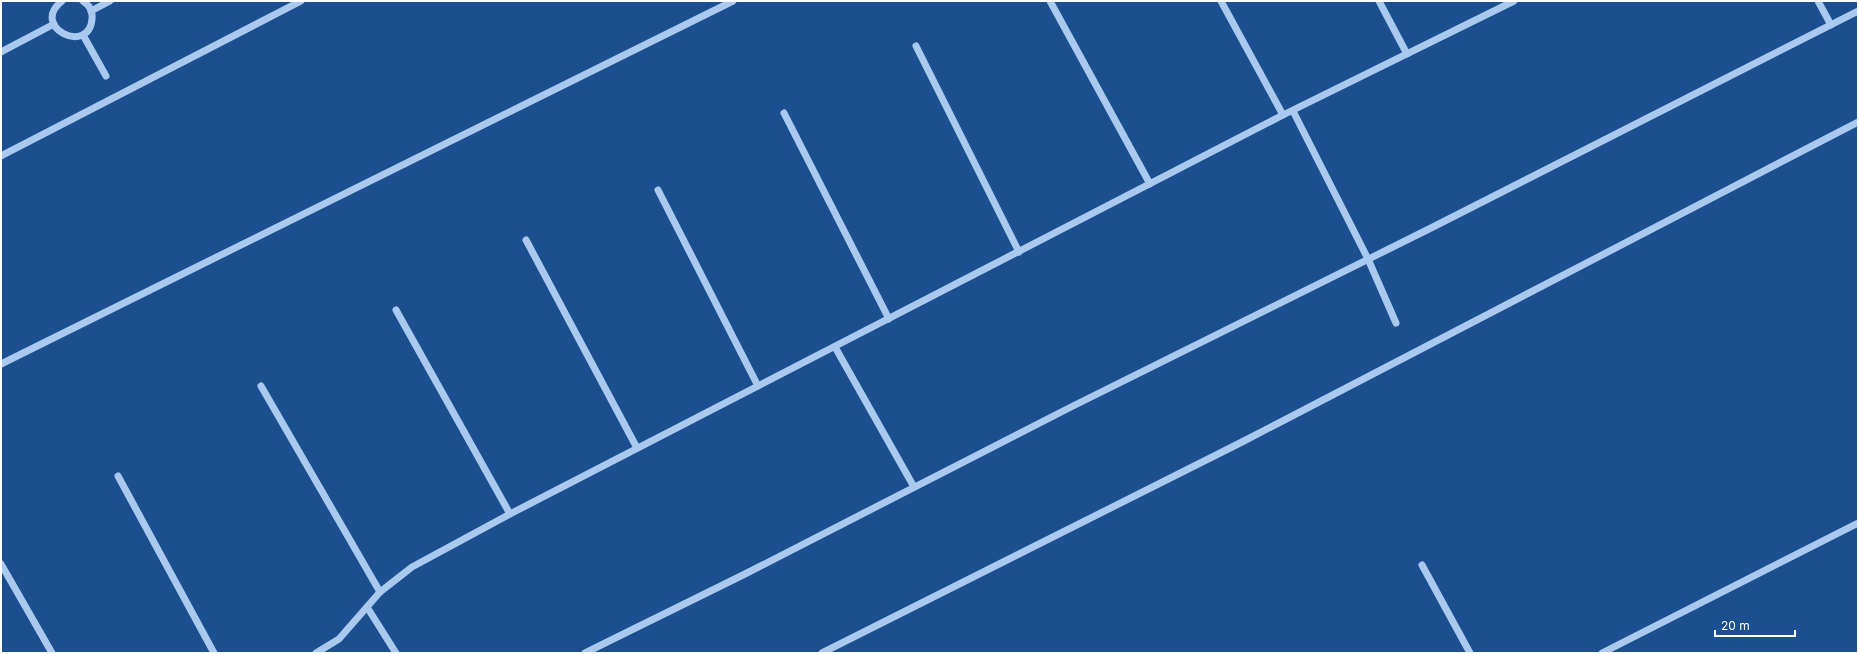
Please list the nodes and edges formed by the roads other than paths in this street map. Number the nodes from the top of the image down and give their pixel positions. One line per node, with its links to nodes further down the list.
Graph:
1 (62, 1): 13 (street)
2 (83, 1): 11 (street)
3 (110, 1): 11 (street)
4 (300, 1): 24 (street)
5 (733, 1): 34 (street)
6 (1050, 1): 25 (street)
7 (1221, 1): 22 (street)
8 (1379, 1): 18 (street)
9 (1514, 1): 18 (street)
10 (1818, 1): 14 (street)
11 (91, 11): 15 (street)
12 (1858, 11): 14 (street)
13 (54, 24): 15 (street); 17 (street)
14 (1831, 25): 29 (street)
15 (83, 35): 19 (street)
16 (916, 46): 28 (street)
17 (1, 52)
18 (1407, 54): 20 (street)
19 (106, 76)
20 (1293, 111): 22 (street); 29 (street)
21 (784, 113): 31 (street)
22 (1283, 115): 25 (street)
23 (1858, 122): 51 (street)
24 (1, 156)
25 (1150, 184): 28 (street)
26 (658, 190): 36 (street)
27 (526, 240): 37 (street)
28 (1019, 252): 31 (street)
29 (1368, 259): 32 (street); 39 (street)
30 (396, 310): 40 (street)
31 (889, 318): 33 (street)
32 (1396, 322)
33 (835, 347): 36 (street); 39 (street)
34 (1, 364)
35 (261, 386): 44 (street)
36 (758, 386): 37 (street)
37 (637, 448): 40 (street)
38 (118, 476): 47 (street)
39 (914, 487): 50 (street)
40 (510, 514): 44 (street)
41 (1858, 523): 53 (street)
42 (1, 564): 46 (street)
43 (1422, 565): 52 (street)
44 (380, 592): 45 (street)
45 (367, 607): 48 (street); 49 (street)
46 (52, 653)
47 (214, 653)
48 (316, 653)
49 (396, 653)
50 (586, 653)
51 (822, 653)
52 (1470, 653)
53 (1602, 653)

